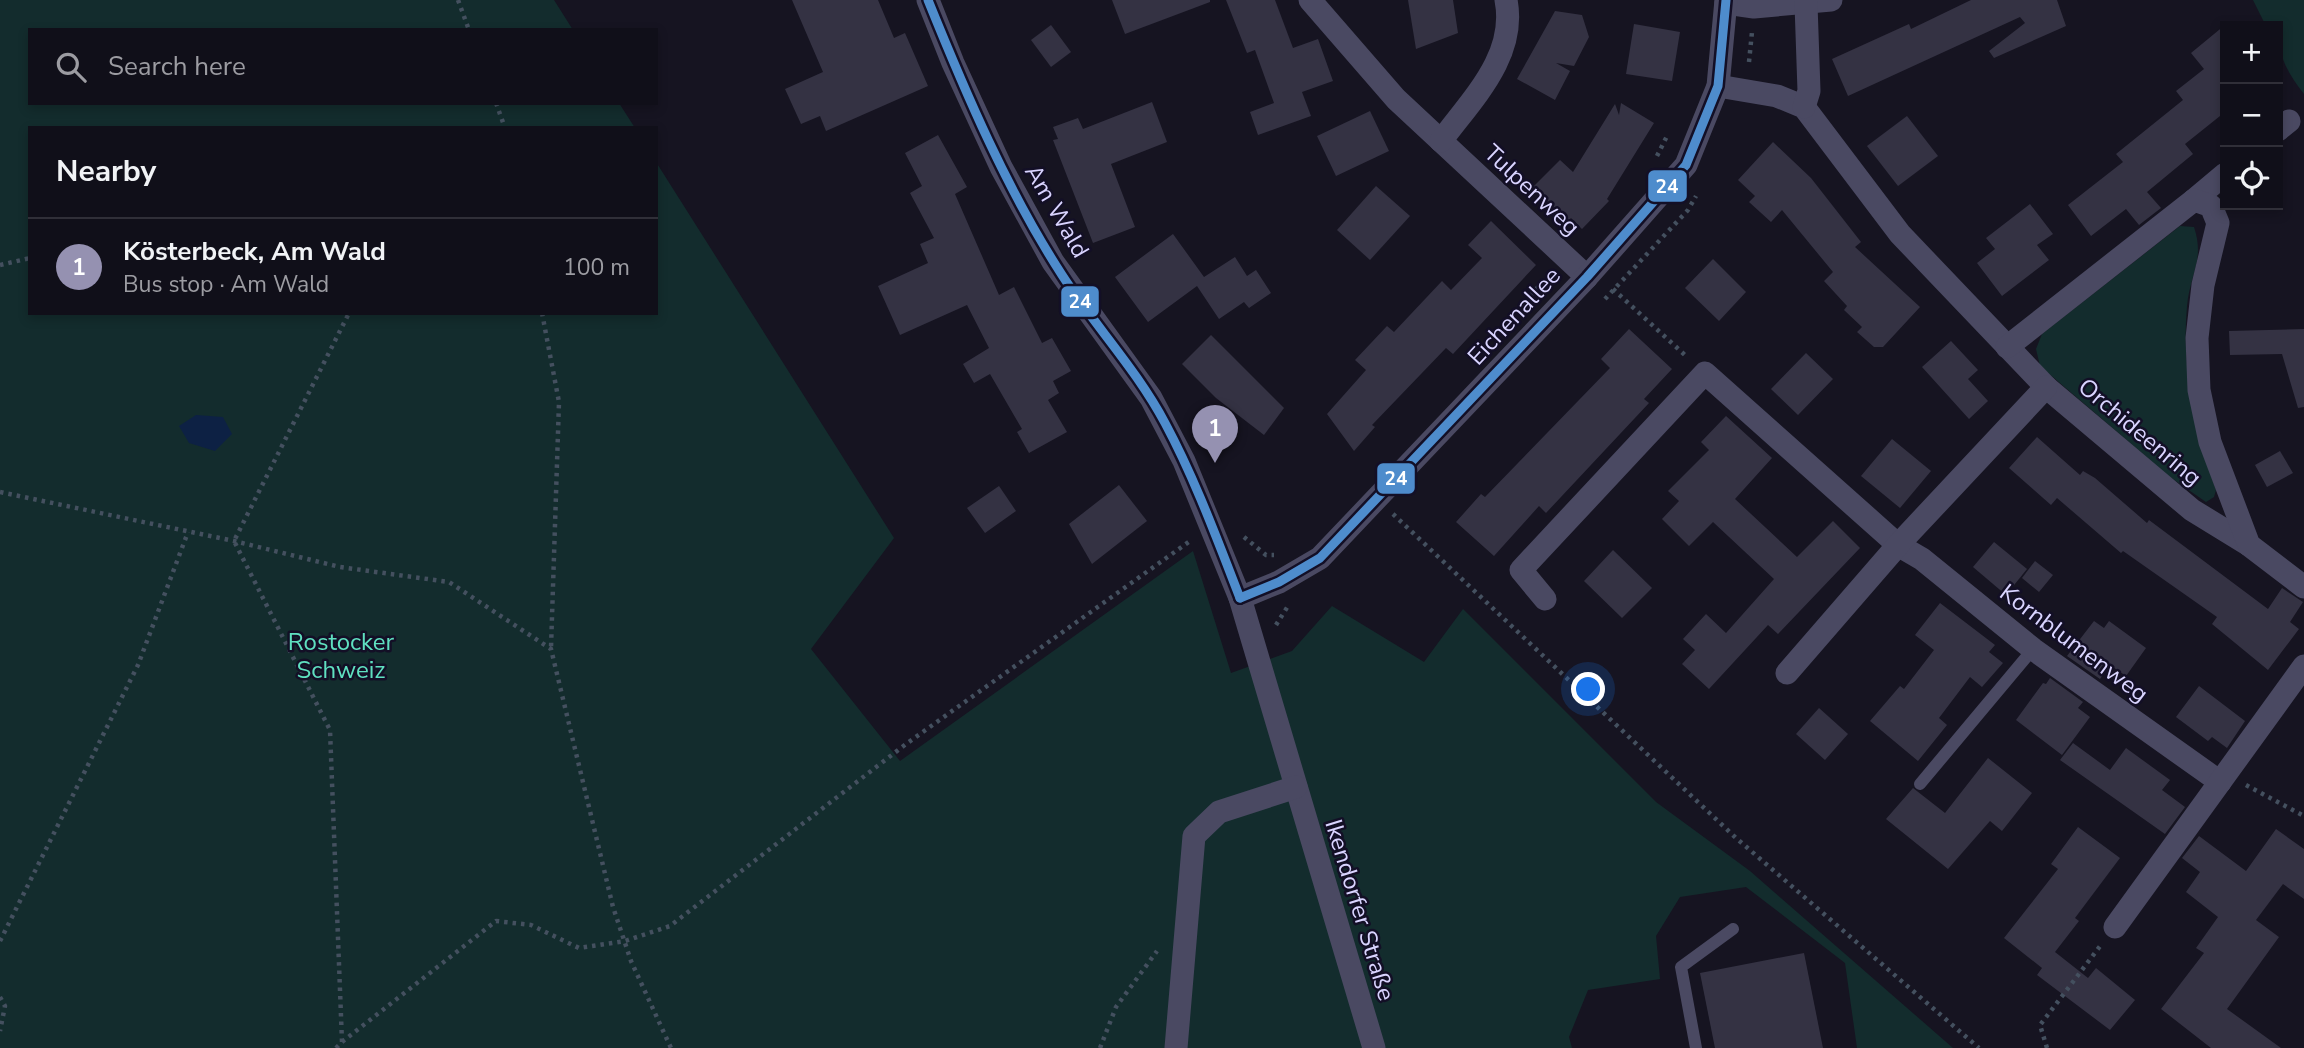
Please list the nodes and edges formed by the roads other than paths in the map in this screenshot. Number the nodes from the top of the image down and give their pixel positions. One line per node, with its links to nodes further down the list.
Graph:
1 (928, 0): 18 (street, Am Wald)
2 (1310, 0): 9 (street, Tulpenweg)
3 (1506, 0): 9 (street)
4 (1831, 0): 6 (street)
5 (1726, 1): 6 (street); 7 (street, Eichenallee)
6 (1806, 4): 8 (street)
7 (1718, 86): 8 (street); 12 (street, Eichenallee)
8 (1804, 107): 13 (street, Orchideenring)
9 (1441, 141): 12 (street, Tulpenweg)
10 (2220, 178): 11 (street)
11 (2194, 200): 13 (street); 16 (street, Orchideenring)
12 (1587, 277): 18 (street, Eichenallee)
13 (2007, 347): 14 (street, Orchideenring)
14 (2046, 387): 15 (street); 16 (street, Orchideenring)
15 (1898, 545): 19 (street, Kornblumenweg); 20 (street, Kornblumenweg); 22 (street)
16 (2249, 545): 17 (street, Orchideenring)
17 (2304, 587)
18 (1240, 598): 25 (street, Am Wald)
19 (1545, 599)
20 (2032, 649): 23 (street, Kornblumenweg); 24 (lane)
21 (2304, 666): 23 (street)
22 (1787, 673)
23 (2220, 782): 26 (street)
24 (1920, 784)
25 (1296, 787): 28 (street); 29 (street, Ikendorfer Straße)
26 (2115, 927)
27 (1733, 929): 30 (lane)
28 (1176, 1048)
29 (1374, 1048)
30 (1696, 1048)

